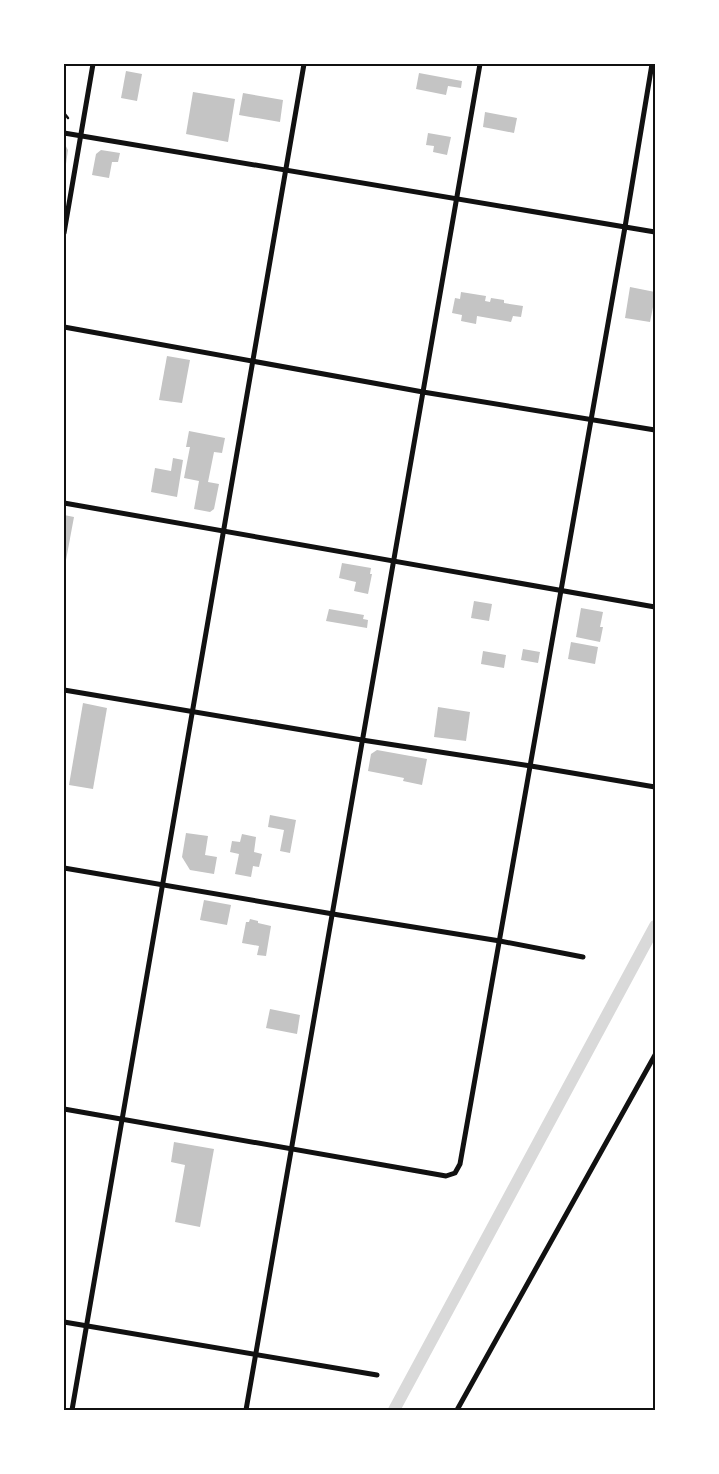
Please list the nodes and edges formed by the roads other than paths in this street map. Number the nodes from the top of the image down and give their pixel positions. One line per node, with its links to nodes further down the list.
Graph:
1 (93, 64): 6 (street)
2 (304, 64): 7 (street)
3 (480, 64): 8 (street)
4 (652, 64): 9 (street)
5 (64, 133): 6 (street)
6 (80, 135): 7 (street); 11 (street)
7 (287, 170): 8 (street); 13 (street)
8 (456, 198): 9 (street); 14 (street)
9 (625, 227): 10 (street); 15 (street)
10 (655, 232)
11 (64, 233)
12 (64, 327): 13 (street)
13 (254, 360): 14 (street); 18 (street)
14 (424, 392): 15 (street); 19 (street)
15 (591, 419): 16 (street); 20 (street)
16 (655, 430)
17 (64, 503): 18 (street)
18 (225, 532): 19 (street); 23 (street)
19 (393, 561): 20 (street); 24 (street)
20 (561, 590): 21 (street); 25 (street)
21 (655, 607)
22 (64, 690): 23 (street)
23 (194, 712): 24 (street); 28 (street)
24 (362, 740): 25 (street); 29 (street)
25 (531, 766): 26 (street); 30 (street)
26 (655, 787)
27 (64, 868): 28 (street)
28 (164, 885): 29 (street); 34 (street)
29 (332, 914): 30 (street); 35 (street)
30 (500, 941): 31 (street); 35 (street)
31 (583, 957)
32 (655, 1055): 42 (street)
33 (64, 1109): 34 (street)
34 (121, 1119): 35 (street); 37 (street)
35 (290, 1150): 38 (street)
36 (64, 1322): 37 (street)
37 (86, 1326): 38 (street); 40 (street)
38 (256, 1356): 39 (street); 41 (street)
39 (377, 1375)
40 (72, 1410)
41 (246, 1410)
42 (457, 1410)

